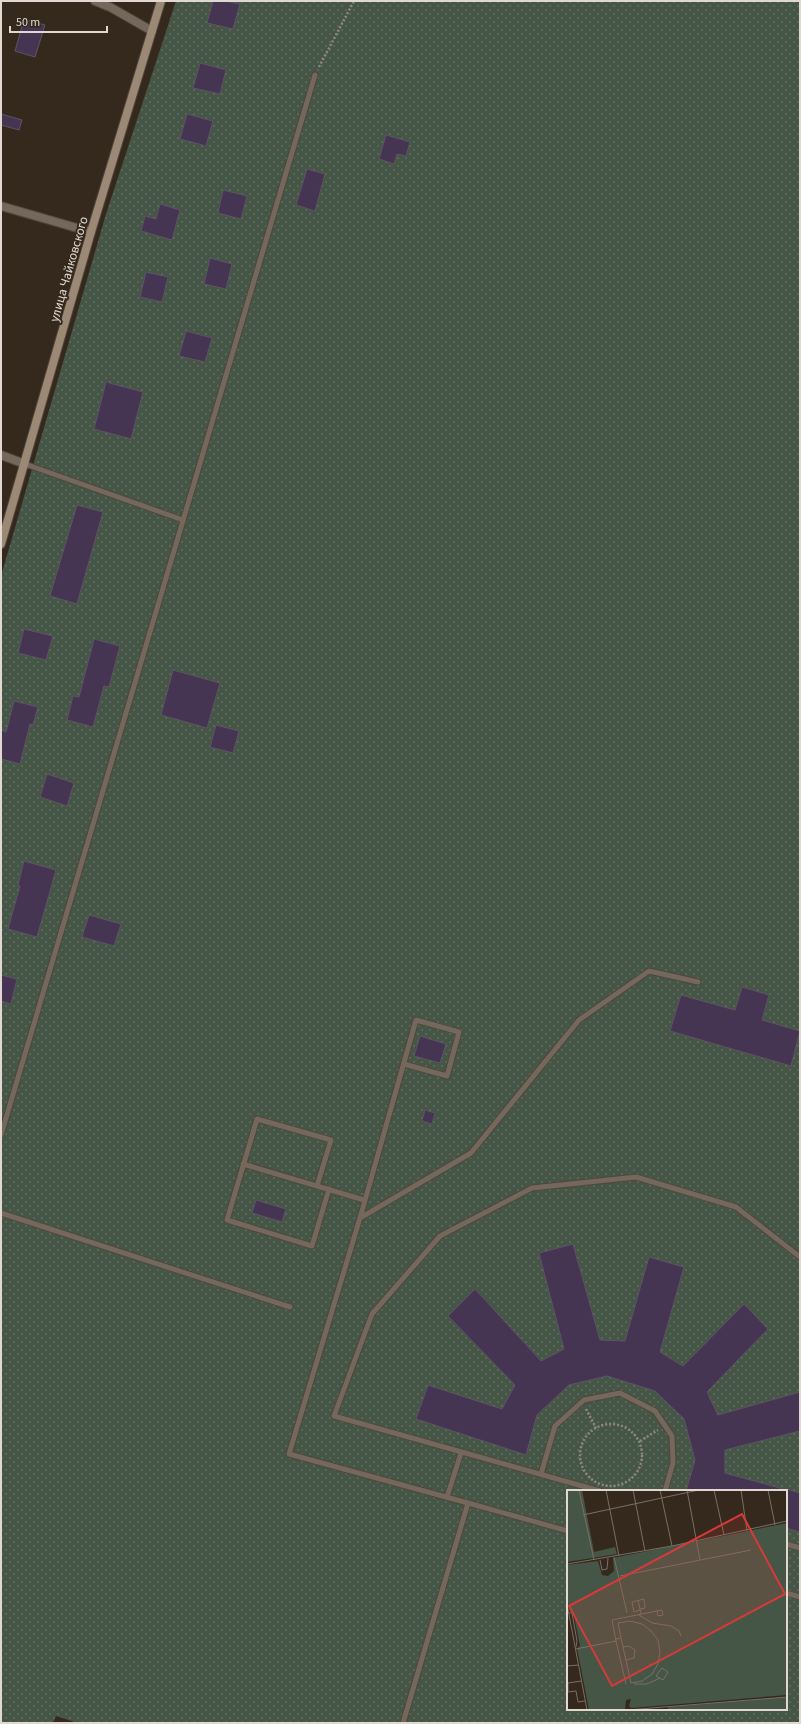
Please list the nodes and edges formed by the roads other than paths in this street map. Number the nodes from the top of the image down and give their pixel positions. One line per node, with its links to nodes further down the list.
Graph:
1 (95, 1): 3 (street)
2 (161, 1): 3 (street, улица Чайковского)
3 (152, 31): 6 (street, улица Чайковского)
4 (315, 75): 9 (lane)
5 (1, 206): 6 (street)
6 (91, 232): 8 (street, улица Чайковского)
7 (1, 455): 8 (street)
8 (24, 464): 9 (lane); 10 (street, улица Чайковского)
9 (183, 520): 13 (lane)
10 (1, 544)
11 (698, 982): 19 (lane)
12 (404, 1064): 12 (lane); 17 (lane)
13 (1, 1135)
14 (243, 1164): 15 (lane); 15 (lane); 16 (lane)
15 (317, 1186): 16 (lane)
16 (329, 1189): 17 (lane)
17 (364, 1200): 19 (lane)
18 (1, 1213): 21 (lane)
19 (360, 1218): 26 (lane)
20 (800, 1257): 22 (lane)
21 (290, 1307)
22 (461, 1453): 23 (lane); 26 (lane)
23 (541, 1474): 24 (lane); 25 (lane)
24 (597, 1490)
25 (665, 1490)
26 (447, 1497): 27 (lane)
27 (468, 1503): 28 (lane); 33 (lane)
28 (567, 1531)
29 (787, 1544): 30 (lane)
30 (800, 1548)
31 (787, 1594): 32 (lane)
32 (800, 1598)
33 (403, 1723)

